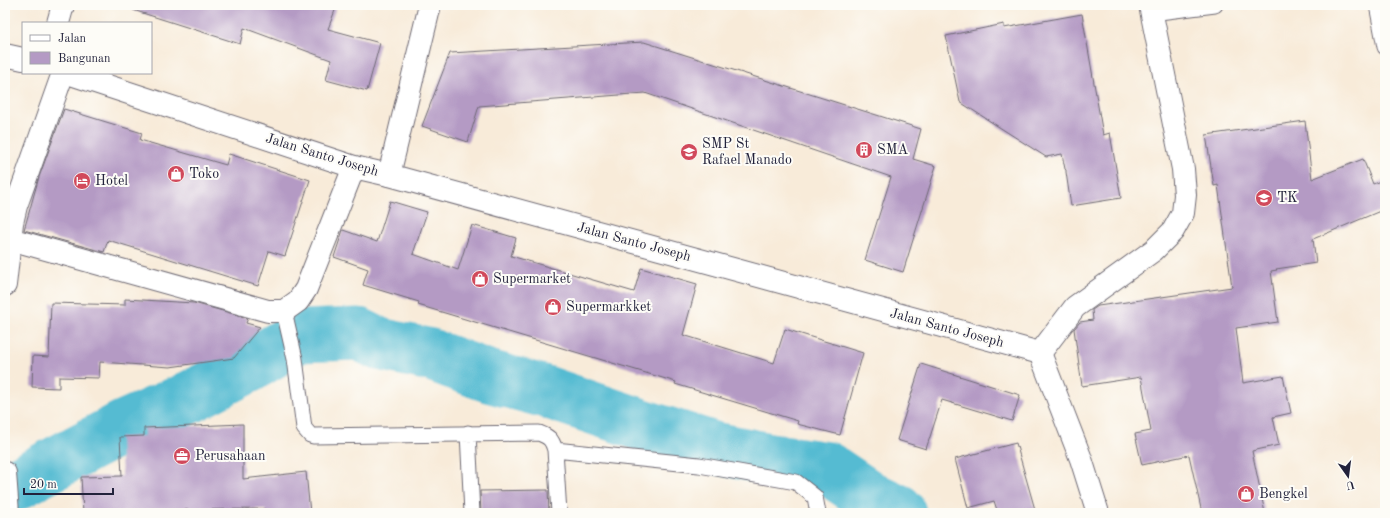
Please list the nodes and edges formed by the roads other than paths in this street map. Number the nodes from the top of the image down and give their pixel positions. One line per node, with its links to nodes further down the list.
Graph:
1 (63, 5): 6 (street)
2 (430, 5): 13 (street)
3 (1215, 5): 5 (lane)
4 (1377, 5): 7 (lane)
5 (1151, 9): 17 (street)
6 (58, 22)
7 (1385, 47)
8 (5, 54): 9 (street)
9 (22, 60)
10 (63, 74): 14 (street)
11 (71, 74): 12 (street, Jalan Santo Joseph)
12 (354, 167): 13 (street, Jalan Santo Joseph); 16 (street)
13 (388, 175): 17 (street, Jalan Santo Joseph)
14 (10, 239): 15 (street); 16 (street)
15 (5, 285)
16 (285, 314): 18 (lane)
17 (1040, 353): 25 (street)
18 (468, 433): 19 (lane); 22 (lane)
19 (555, 450): 23 (lane); 24 (lane)
20 (5, 474): 21 (street)
21 (8, 507)
22 (472, 513)
23 (559, 513)
24 (818, 513)
25 (1098, 513)

